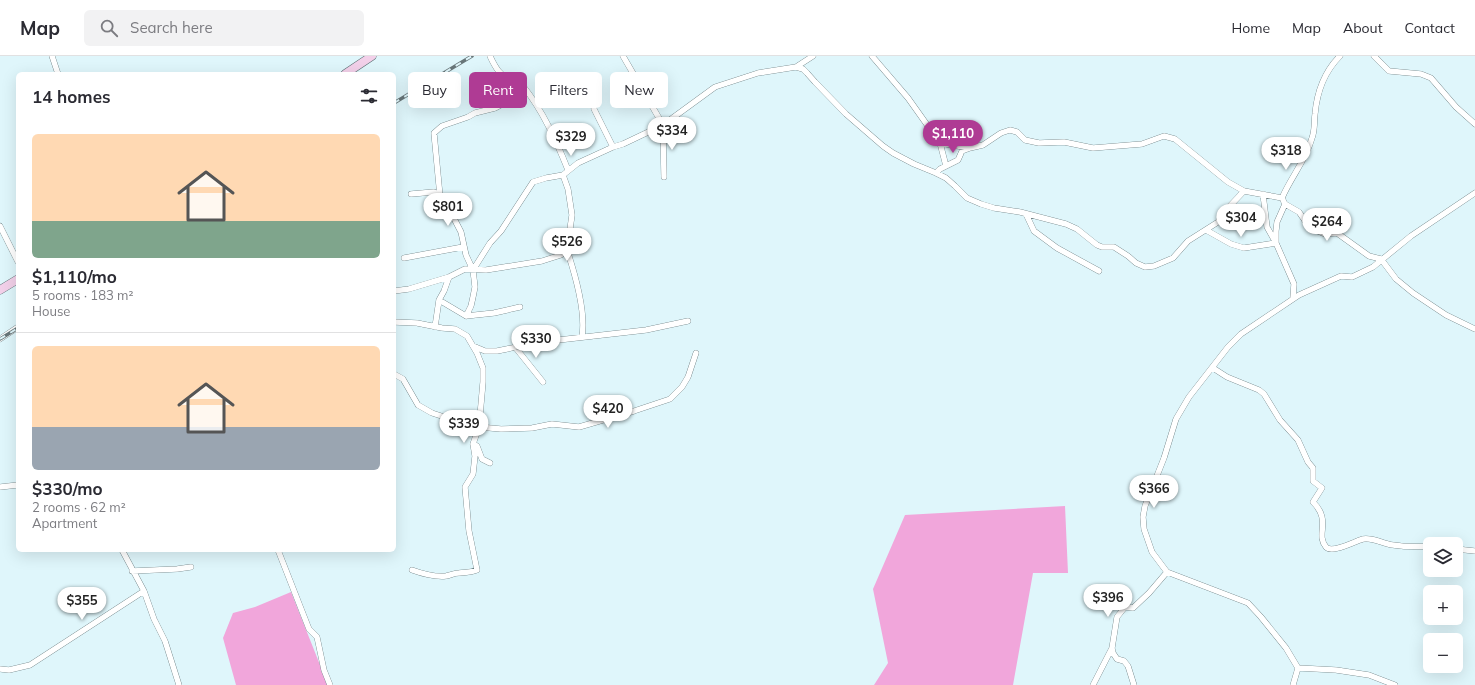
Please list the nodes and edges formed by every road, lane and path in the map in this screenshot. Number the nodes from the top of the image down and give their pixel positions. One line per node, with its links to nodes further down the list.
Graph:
1 (52, 56): 10 (street)
2 (372, 56): 11 (main road)
3 (490, 56): 12 (street)
4 (623, 56): 17 (street)
5 (813, 56): 9 (street)
6 (872, 56): 18 (street)
7 (1338, 56): 31 (street)
8 (1374, 56): 16 (street)
9 (796, 67): 17 (street); 23 (street)
10 (57, 72)
11 (348, 72)
12 (498, 72)
13 (527, 92): 22 (street)
14 (495, 108): 30 (street)
15 (594, 109): 19 (street)
16 (1475, 124)
17 (662, 125): 19 (street); 25 (street)
18 (940, 143): 20 (street); 21 (street)
19 (613, 147): 22 (street)
20 (970, 148): 21 (street); 26 (street)
21 (946, 166): 23 (street)
22 (568, 170): 24 (street)
23 (936, 173): 32 (street)
24 (563, 175): 37 (street); 41 (street)
25 (664, 177)
26 (1244, 191): 28 (street); 34 (street)
27 (411, 194): 30 (street)
28 (1264, 194): 31 (street); 35 (street)
29 (1475, 194): 40 (street)
30 (440, 196): 36 (street)
31 (1283, 201): 35 (street); 40 (street)
32 (1026, 214): 34 (street); 42 (street)
33 (0, 226): 38 (street)
34 (1206, 230): 35 (street)
35 (1276, 243): 47 (street)
36 (463, 247): 39 (street); 41 (street)
37 (567, 250): 41 (street); 56 (street)
38 (16, 258)
39 (404, 258)
40 (1381, 259): 47 (street); 55 (street)
41 (473, 270): 43 (street); 50 (street)
42 (1099, 272)
43 (449, 277): 46 (street); 48 (street)
44 (16, 280): 45 (main road)
45 (0, 290)
46 (396, 291)
47 (1293, 298): 61 (street)
48 (439, 300): 50 (street); 53 (street)
49 (520, 307): 50 (street)
50 (466, 316)
51 (688, 321): 56 (street)
52 (396, 322): 53 (street)
53 (435, 327): 58 (street)
54 (16, 328): 57 (street)
55 (1475, 330)
56 (582, 337): 59 (street)
57 (0, 339)
58 (472, 346): 59 (street); 64 (street)
59 (515, 347): 63 (street)
60 (696, 353): 64 (street)
61 (1213, 368): 69 (street); 77 (street)
62 (396, 375): 64 (street)
63 (543, 382)
64 (479, 427): 65 (street)
65 (473, 444): 66 (street); 75 (street)
66 (490, 463)
67 (16, 485): 68 (street)
68 (0, 487)
69 (1423, 546)
70 (1463, 550): 71 (street)
71 (1475, 551)
72 (123, 552): 76 (street)
73 (279, 552): 83 (street)
74 (191, 567): 76 (street)
75 (412, 570)
76 (132, 571): 78 (street)
77 (1167, 572): 79 (street); 80 (street)
78 (144, 591): 81 (street); 82 (street)
79 (1112, 648): 84 (street); 85 (street)
80 (1298, 668): 86 (street); 87 (street)
81 (0, 669)
82 (179, 685)
83 (330, 685)
84 (1093, 685)
85 (1134, 685)
86 (1293, 685)
87 (1395, 685)

